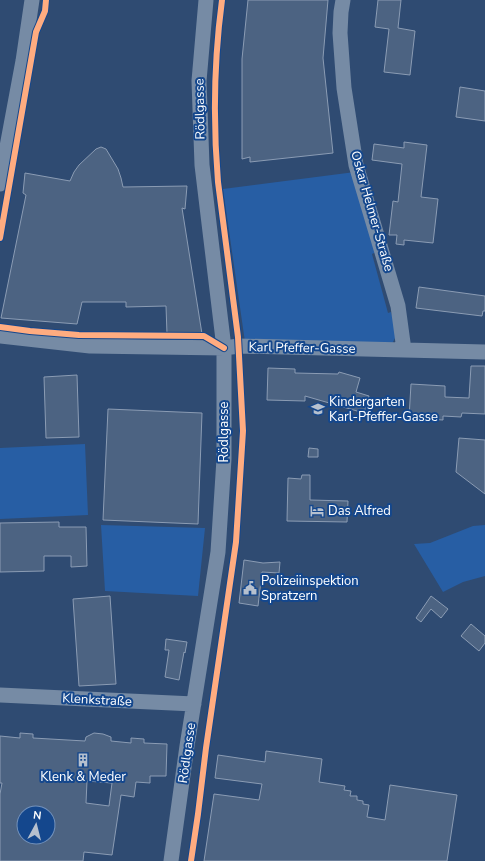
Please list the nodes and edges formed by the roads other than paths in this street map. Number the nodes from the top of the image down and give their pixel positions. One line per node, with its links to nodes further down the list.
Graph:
1 (32, 0): 4 (street)
2 (206, 0): 6 (street, Rödlgasse)
3 (343, 0): 7 (street, Oskar Helmer-Straße)
4 (0, 184)
5 (0, 336): 6 (street, Karl Pfeffer-Gasse)
6 (224, 348): 7 (street, Karl Pfeffer-Gasse); 10 (street, Rödlgasse)
7 (404, 350): 8 (street, Karl Pfeffer-Gasse)
8 (485, 352)
9 (0, 695): 10 (street, Klenkstraße)
10 (194, 704): 11 (street, Rödlgasse)
11 (171, 861)

